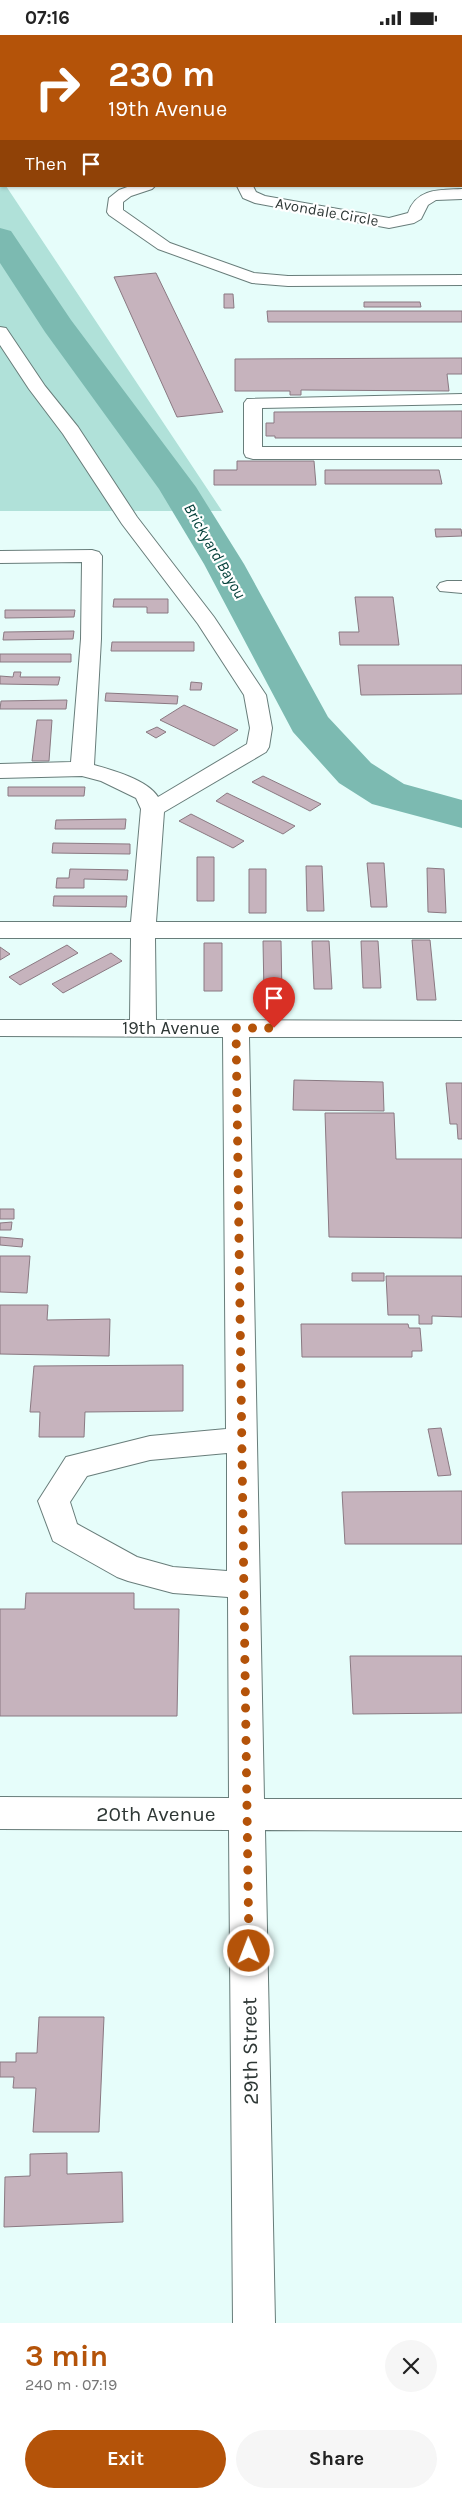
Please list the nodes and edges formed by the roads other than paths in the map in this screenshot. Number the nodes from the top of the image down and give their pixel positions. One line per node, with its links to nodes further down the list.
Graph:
1 (143, 187): 4 (street)
2 (245, 187): 3 (street, Avondale Circle)
3 (462, 194)
4 (462, 280)
5 (0, 332): 11 (street)
6 (462, 399): 7 (street)
7 (462, 453)
8 (0, 557): 9 (street)
9 (82, 769): 10 (street); 11 (street)
10 (0, 771)
11 (153, 809): 14 (street)
12 (0, 930): 14 (street)
13 (462, 930): 14 (street)
14 (143, 931): 16 (street)
15 (0, 1028): 16 (street, 19th Avenue)
16 (143, 1028): 17 (street, 19th Avenue)
17 (236, 1028): 18 (street, 19th Avenue); 19 (street, 29th Street)
18 (462, 1029)
19 (241, 1440): 20 (street, 29th Street); 20 (street)
20 (245, 1585): 22 (street, 29th Street)
21 (0, 1813): 22 (street, 20th Avenue)
22 (247, 1814): 23 (street, 20th Avenue); 24 (street, 29th Street)
23 (462, 1815)
24 (254, 2323)

